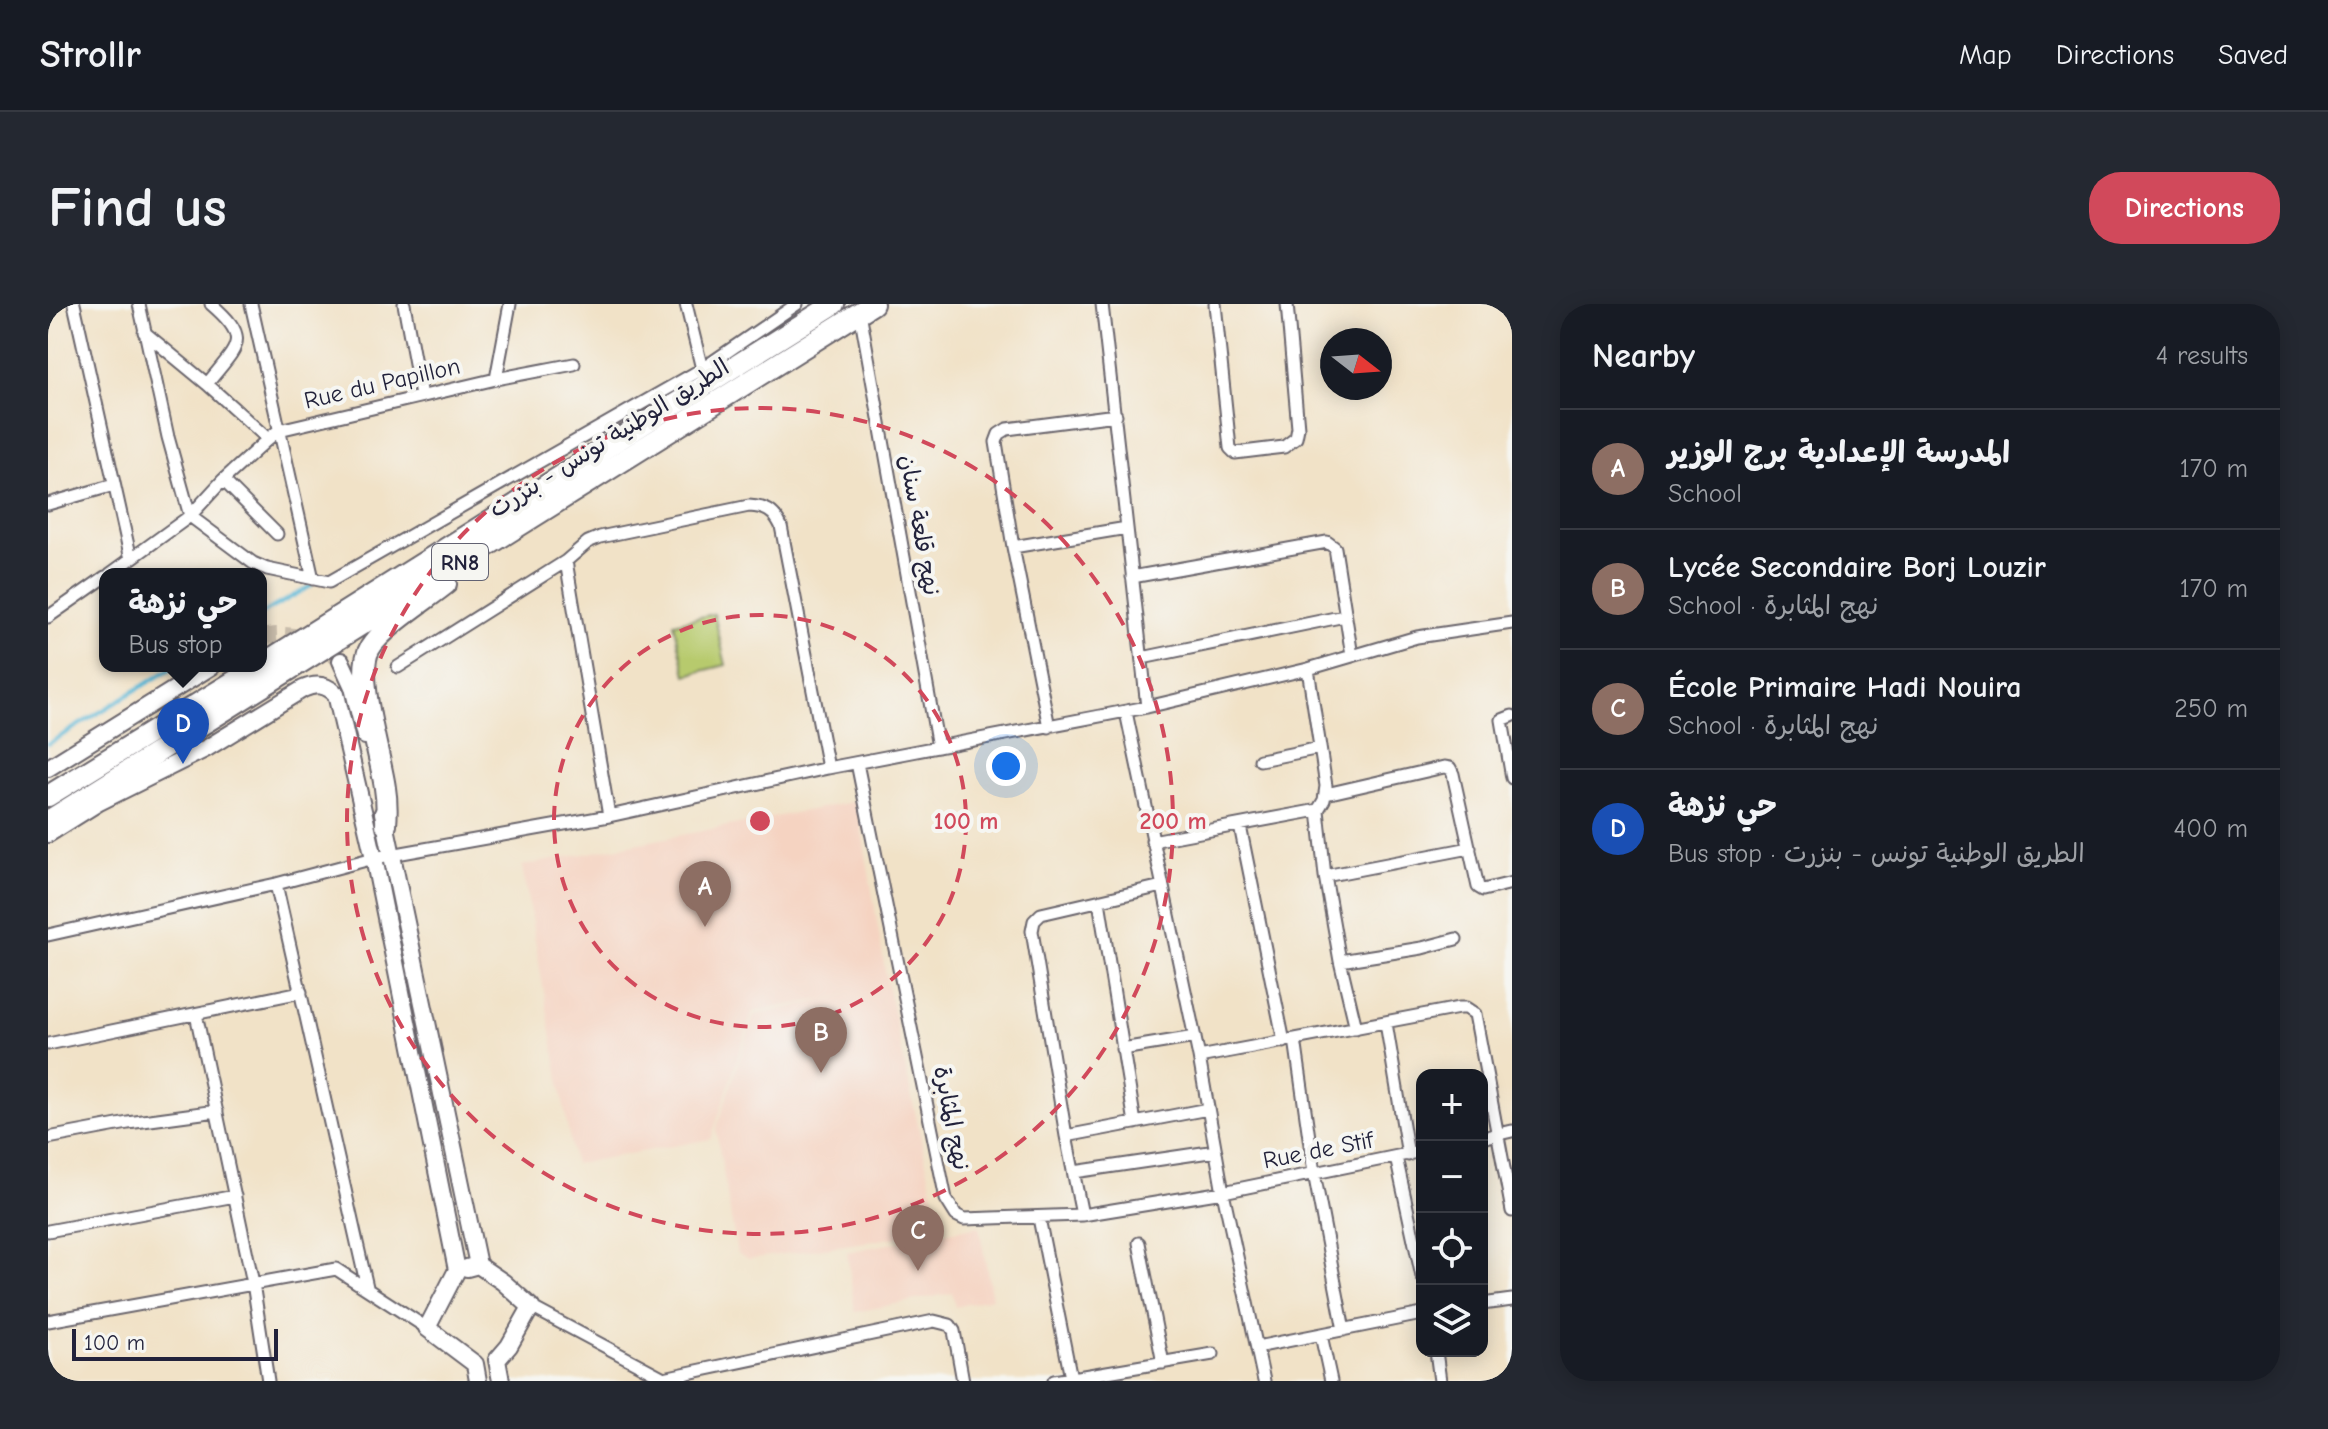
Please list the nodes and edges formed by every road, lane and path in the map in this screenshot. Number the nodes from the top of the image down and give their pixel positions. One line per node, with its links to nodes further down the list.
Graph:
1 (74, 304): 24 (street)
2 (139, 304): 14 (street)
3 (211, 304): 18 (street)
4 (251, 304): 21 (street)
5 (404, 304): 19 (street)
6 (510, 304): 17 (street)
7 (686, 304): 16 (street)
8 (797, 304): 16 (street)
9 (834, 304): 43 (highway, الطريق الوطنية تونس - بنزرت / RN8)
10 (1102, 304): 20 (street)
11 (1215, 304): 12 (street)
12 (1287, 304)
13 (866, 308): 25 (highway, الطريق الوطنية تونس - بنزرت / RN8); 53 (street, نهج قلعة سنان)
14 (144, 332): 18 (street); 27 (street)
15 (574, 364): 17 (street, Rue du Papillon)
16 (702, 369): 36 (street)
17 (496, 379): 19 (street, Rue du Papillon)
18 (207, 384): 22 (street)
19 (421, 396): 21 (street, Rue du Papillon)
20 (1116, 415): 28 (street); 30 (street)
21 (279, 430): 22 (street); 36 (street)
22 (268, 439): 23 (street)
23 (223, 480): 27 (street); 29 (street)
24 (114, 485): 26 (street); 31 (street)
25 (576, 488): 33 (highway, RN8); 65 (highway, الطريق الوطنية تونس - بنزرت / RN8)
26 (48, 504)
27 (190, 516): 31 (street); 36 (street)
28 (1127, 528): 30 (street); 35 (street)
29 (277, 534)
30 (1013, 547): 52 (street)
31 (131, 559): 34 (street)
32 (566, 561): 45 (street); 58 (street); 64 (street)
33 (468, 567): 62 (highway, RN8); 66 (highway, RN8)
34 (118, 568)
35 (1132, 577): 38 (street); 42 (street)
36 (313, 579)
37 (99, 582): 39 (street)
38 (1345, 616): 41 (street); 42 (street)
39 (48, 617)
40 (1512, 623): 41 (street)
41 (1352, 656): 46 (street)
42 (1142, 658): 49 (street)
43 (267, 661)
44 (341, 661): 66 (street)
45 (398, 667)
46 (1308, 669): 49 (street); 54 (street)
47 (202, 672): 57 (street)
48 (249, 672): 61 (highway, الطريق الوطنية تونس - بنزرت / RN8)
49 (1147, 707): 50 (street)
50 (1126, 712): 52 (street); 69 (street)
51 (1512, 716): 59 (street)
52 (1049, 727): 53 (street)
53 (938, 747): 56 (street)
54 (1320, 748): 55 (street); 60 (street)
55 (1260, 760)
56 (857, 763): 58 (street); 107 (street, نهج المثابرة)
57 (48, 768)
58 (828, 768): 64 (street)
59 (1512, 778)
60 (1326, 794): 63 (street); 70 (street)
61 (48, 796)
62 (99, 802): 68 (street); 72 (street)
63 (1318, 810): 67 (street); 73 (street)
64 (609, 816): 71 (street)
65 (48, 821)
66 (386, 825): 71 (street)
67 (1240, 826): 69 (street); 86 (street)
68 (48, 834)
69 (1152, 841): 76 (street)
70 (1470, 848): 73 (street); 74 (street)
71 (393, 854): 72 (street); 111 (street)
72 (374, 858): 75 (street); 112 (street)
73 (1325, 876): 80 (street)
74 (1512, 883)
75 (276, 884): 78 (street); 81 (street)
76 (1162, 886): 77 (street); 85 (street)
77 (1099, 901): 88 (street); 95 (street)
78 (48, 935)
79 (1456, 939): 80 (street)
80 (1340, 961): 84 (street)
81 (301, 992): 82 (street); 114 (street)
82 (196, 1014): 87 (street); 91 (street)
83 (1386, 1023): 84 (street); 94 (street); 100 (street)
84 (1356, 1028): 86 (street)
85 (1195, 1037): 88 (street); 89 (street)
86 (1290, 1040): 89 (street); 102 (street)
87 (48, 1044)
88 (1122, 1049): 92 (street)
89 (1199, 1057): 90 (street)
90 (1208, 1109): 92 (street); 98 (street)
91 (217, 1111): 97 (street); 104 (street)
92 (1135, 1123): 95 (street)
93 (1512, 1131): 94 (street)
94 (1497, 1134): 96 (street); 105 (street)
95 (1066, 1136): 101 (street)
96 (1488, 1136)
97 (48, 1138)
98 (1216, 1151): 101 (street); 103 (street)
99 (1416, 1152): 100 (street, Rue de Stif)
100 (1402, 1156): 102 (street, Rue de Stif); 109 (street)
101 (1074, 1172): 106 (street)
102 (1314, 1173): 103 (street, Rue de Stif); 121 (street)
103 (1223, 1192): 106 (street, نهج المثابرة); 123 (street)
104 (235, 1196): 108 (street); 113 (street)
105 (1512, 1211)
106 (1082, 1215): 107 (street, نهج المثابرة)
107 (1039, 1218): 129 (street)
108 (48, 1231)
109 (1416, 1241)
110 (1139, 1243): 127 (street)
111 (478, 1265): 112 (street); 117 (street)
112 (457, 1270): 120 (street)
113 (253, 1283): 114 (street); 119 (street); 131 (street)
114 (367, 1287): 120 (street)
115 (1512, 1300): 116 (street)
116 (1488, 1303)
117 (531, 1307): 126 (street); 130 (street)
118 (1416, 1315): 121 (street)
119 (48, 1321)
120 (427, 1328): 128 (street)
121 (1344, 1330): 122 (street)
122 (1321, 1335): 123 (street); 136 (street)
123 (1257, 1347): 135 (street)
124 (1213, 1354): 127 (street)
125 (1437, 1357): 137 (street)
126 (497, 1360): 128 (street); 132 (street)
127 (1163, 1363): 129 (street)
128 (476, 1373)
129 (1071, 1378): 134 (street)
130 (664, 1380): 133 (street)
131 (268, 1381)
132 (501, 1381)
133 (963, 1381)
134 (1054, 1381)
135 (1264, 1381)
136 (1331, 1381)
137 (1440, 1381)

